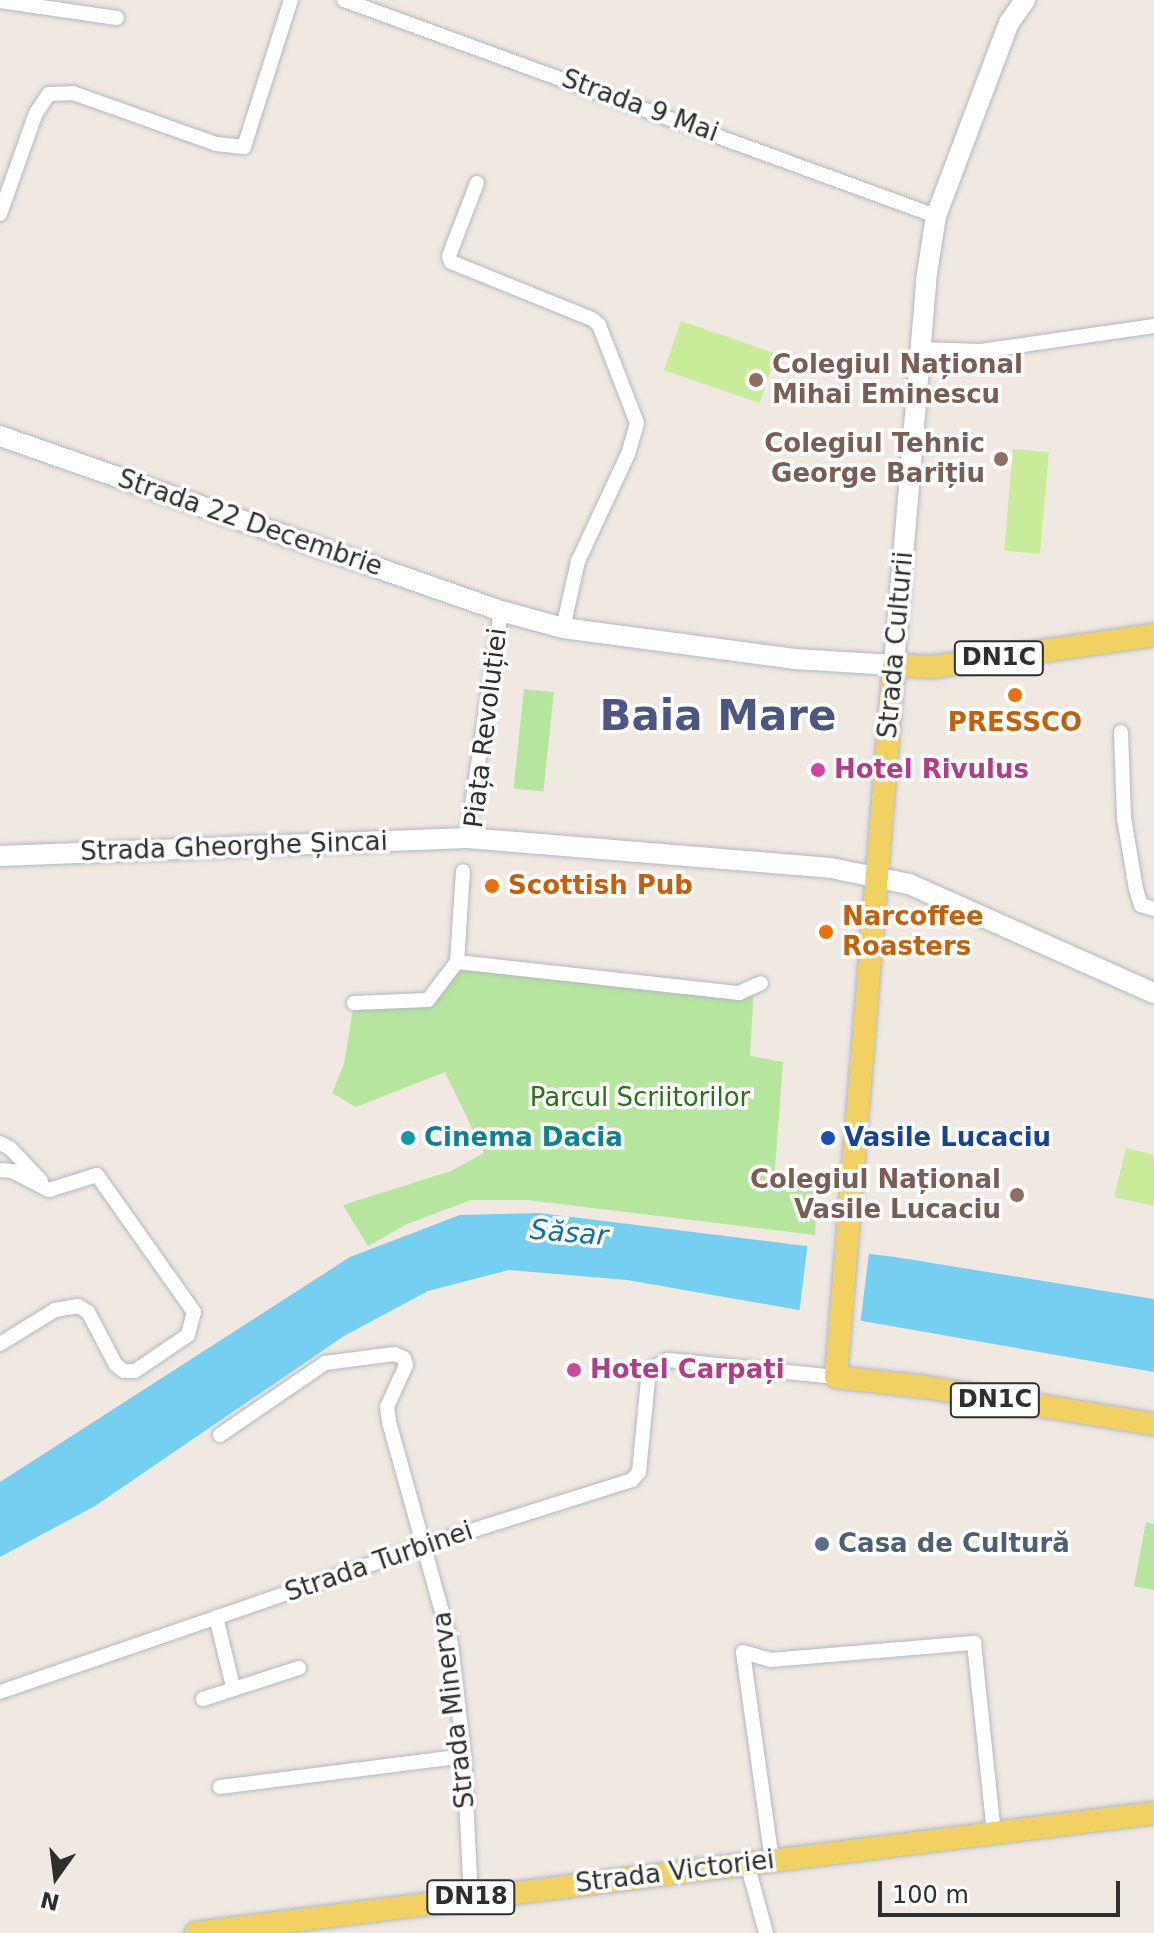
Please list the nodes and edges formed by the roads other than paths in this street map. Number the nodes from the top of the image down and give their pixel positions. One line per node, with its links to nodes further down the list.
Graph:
1 (291, 0): 9 (street)
2 (344, 0): 10 (street, Strada 9 Mai)
3 (1008, 0): 7 (main road, Strada Culturii)
4 (1025, 0): 7 (main road, Strada Culturii)
5 (0, 1): 6 (street)
6 (117, 18)
7 (1009, 23): 10 (main road, Strada Culturii)
8 (477, 183): 15 (street)
9 (0, 214)
10 (936, 216): 12 (main road, Strada Culturii)
11 (1154, 326): 12 (street)
12 (921, 349): 17 (main road, Strada Culturii)
13 (0, 436): 14 (main road, Strada 22 Decembrie)
14 (501, 611): 15 (main road, Piața Revoluției); 19 (street, Piața Revoluției)
15 (563, 628): 17 (main road, Piața Revoluției)
16 (1154, 635): 17 (main road, DN1C)
17 (894, 665): 22 (main road, Strada Culturii)
18 (1121, 732): 23 (street)
19 (467, 838): 20 (main road, Strada Gheorghe Șincai); 22 (main road, Piața Revoluției)
20 (0, 856)
21 (463, 871): 24 (street)
22 (877, 876): 26 (main road, Piața Revoluției); 32 (main road, Strada Culturii)
23 (1154, 909)
24 (457, 962): 25 (street); 27 (street)
25 (761, 983)
26 (1154, 993)
27 (354, 1003)
28 (0, 1143): 30 (street)
29 (0, 1170): 30 (street)
30 (49, 1190): 31 (street)
31 (0, 1344)
32 (836, 1377): 33 (main road, DN1C); 35 (street, Strada Turbinei / DN1C)
33 (1154, 1424)
34 (220, 1435): 35 (street, Strada Minerva)
35 (423, 1546): 36 (street, Strada Turbinei); 41 (street, Strada Minerva)
36 (216, 1617): 38 (street); 39 (street, Strada Turbinei)
37 (299, 1668): 38 (street)
38 (233, 1687): 40 (street)
39 (0, 1692)
40 (203, 1699)
41 (464, 1756): 42 (street); 47 (street, Strada Minerva)
42 (220, 1787)
43 (1154, 1813): 44 (main road, Strada Victoriei / DN18)
44 (994, 1833): 45 (main road, Strada Victoriei / DN18); 45 (street)
45 (772, 1861): 46 (main road, Strada Victoriei / DN18)
46 (747, 1863): 47 (main road, Strada Victoriei / DN18); 49 (street)
47 (471, 1897): 48 (main road, Strada Victoriei / DN18)
48 (196, 1933)
49 (766, 1933)

